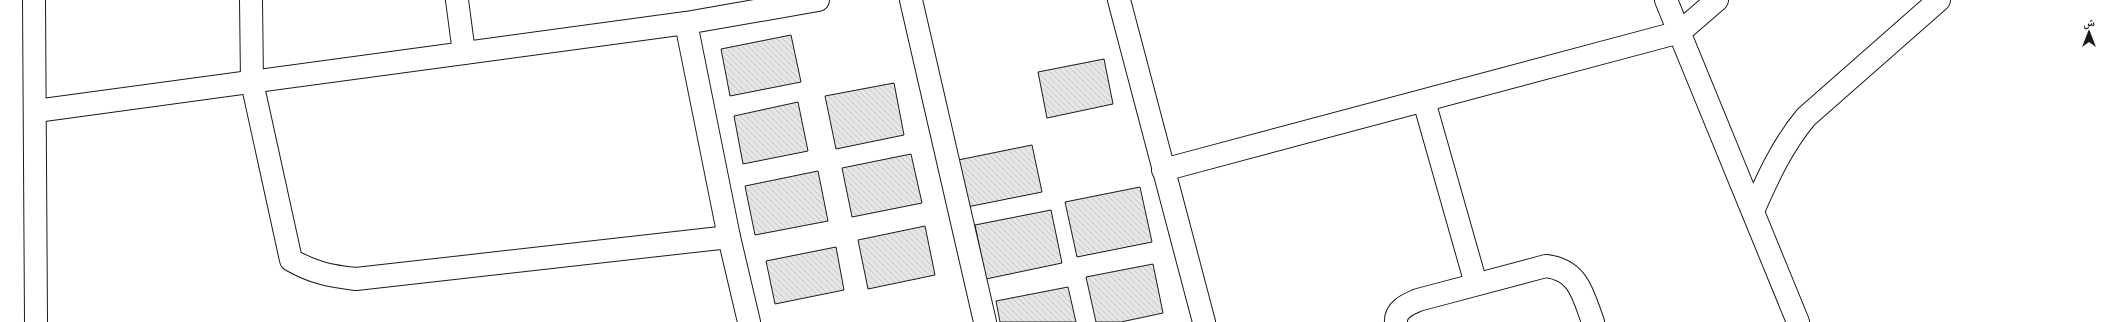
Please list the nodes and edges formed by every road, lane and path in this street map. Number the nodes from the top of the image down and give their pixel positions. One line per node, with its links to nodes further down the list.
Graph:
1 (34, 0): 15 (street)
2 (251, 0): 13 (street)
3 (457, 0): 12 (street)
4 (818, 0): 10 (street)
5 (911, 0): 22 (street)
6 (1120, 0): 16 (street)
7 (1666, 0): 11 (street)
8 (1717, 0): 11 (street)
9 (1939, 0): 17 (street)
10 (686, 23): 12 (street); 18 (street)
11 (1680, 32): 14 (street); 17 (street)
12 (464, 53): 13 (street)
13 (252, 82): 15 (street); 18 (street)
14 (1424, 100): 16 (street); 19 (street)
15 (36, 111): 20 (street)
16 (1163, 170): 23 (street)
17 (1753, 211): 26 (street)
18 (729, 237): 21 (street)
19 (1476, 284): 24 (street); 25 (street)
20 (36, 322)
21 (750, 322)
22 (985, 322)
23 (1204, 322)
24 (1396, 322)
25 (1593, 322)
26 (1798, 322)

